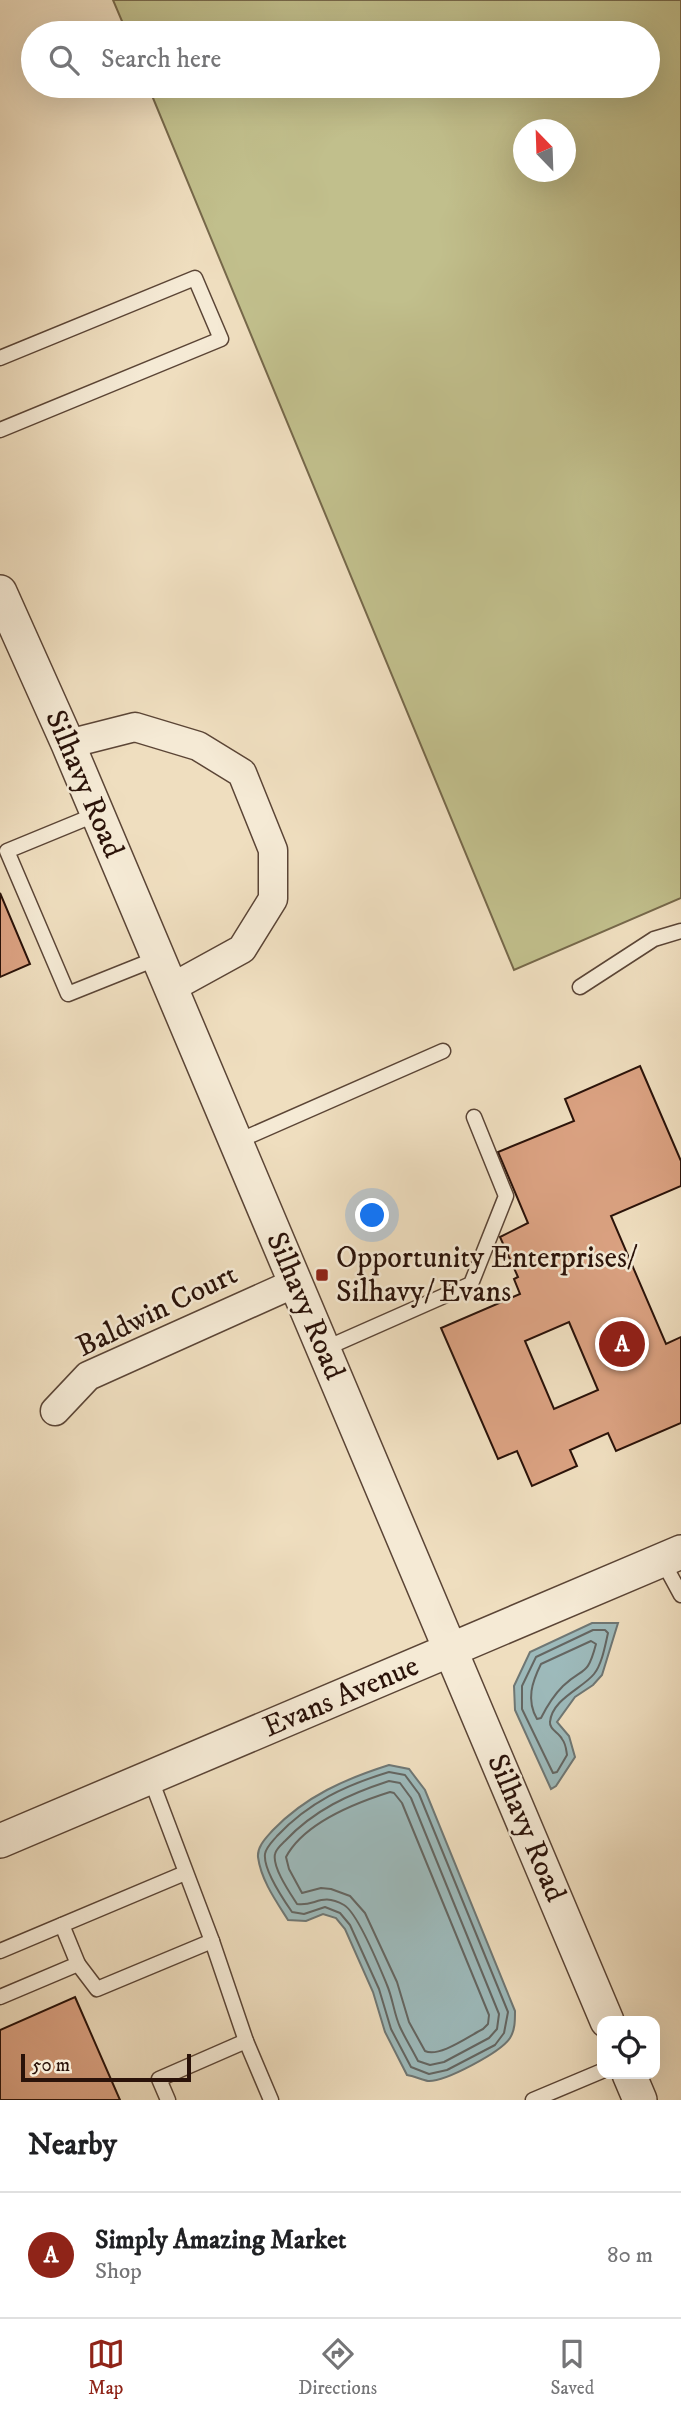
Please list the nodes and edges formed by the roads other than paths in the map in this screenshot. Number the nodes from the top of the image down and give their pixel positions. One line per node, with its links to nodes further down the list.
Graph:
1 (0, 358): 2 (lane)
2 (0, 430)
3 (0, 592): 4 (street, Silhavy Road)
4 (68, 744): 5 (street, Silhavy Road); 7 (street)
5 (97, 814): 7 (street, Silhavy Road); 7 (lane)
6 (681, 931): 8 (lane)
7 (165, 973): 11 (street, Silhavy Road)
8 (580, 987)
9 (443, 1051): 11 (lane)
10 (474, 1117): 13 (lane)
11 (236, 1142): 12 (street, Silhavy Road)
12 (295, 1283): 13 (street, Silhavy Road); 14 (street, Baldwin Court)
13 (324, 1349): 17 (street, Silhavy Road)
14 (55, 1411)
15 (672, 1556): 16 (lane); 17 (street, Evans Avenue)
16 (681, 1595)
17 (452, 1649): 18 (street, Evans Avenue); 26 (street, Silhavy Road)
18 (150, 1777): 19 (street, Evans Avenue); 20 (lane)
19 (0, 1840)
20 (185, 1873): 21 (lane); 22 (lane)
21 (62, 1925): 23 (lane); 24 (lane)
22 (212, 1941): 24 (lane); 27 (lane)
23 (0, 1951)
24 (78, 1964): 25 (lane)
25 (0, 1997)
26 (605, 2016)
27 (246, 2041): 30 (lane); 31 (lane)
28 (597, 2073): 32 (lane)
29 (631, 2079): 33 (street)
30 (168, 2100)
31 (271, 2100)
32 (533, 2100)
33 (640, 2100)

